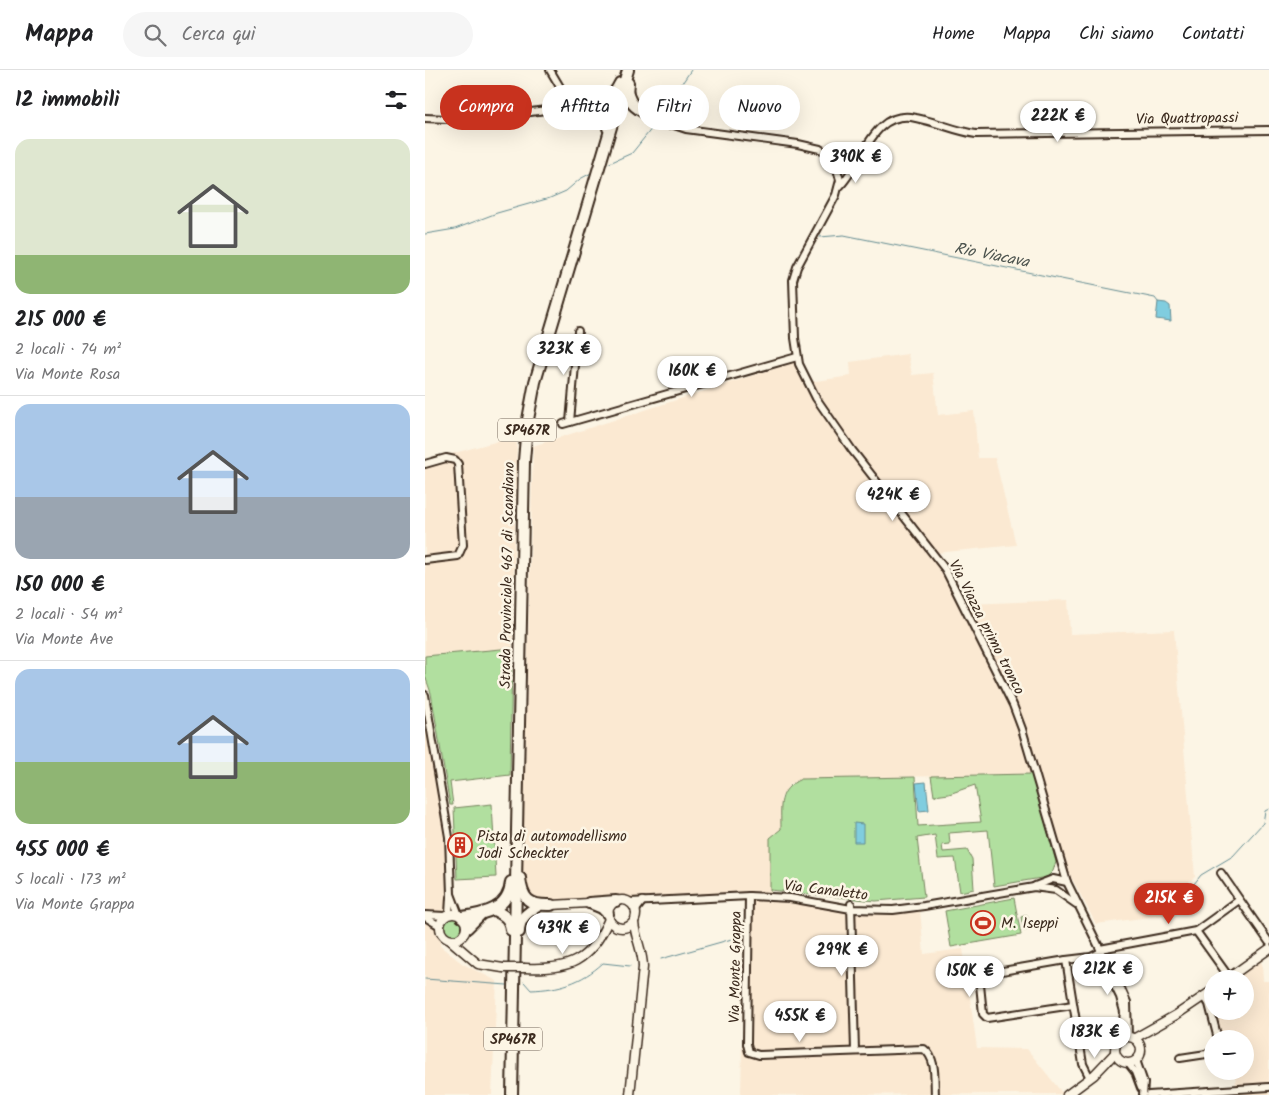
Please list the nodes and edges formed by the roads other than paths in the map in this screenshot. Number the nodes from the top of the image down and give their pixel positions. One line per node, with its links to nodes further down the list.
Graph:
1 (551, 70): 3 (street)
2 (627, 70): 4 (highway); 5 (highway); 11 (highway, Strada Provinciale 467 di Scandiano / SP467R)
3 (559, 85)
4 (620, 85)
5 (637, 109): 11 (highway)
6 (542, 111): 7 (street)
7 (425, 118)
8 (607, 130): 11 (highway)
9 (697, 130): 12 (street)
10 (1269, 130): 14 (street, Via Quattropassi)
11 (608, 138): 24 (highway, Strada Provinciale 467 di Scandiano / SP467R)
12 (829, 154): 13 (street); 15 (street)
13 (848, 159): 14 (street); 15 (street)
14 (857, 162): 15 (street); 16 (street, Via Quattropassi)
15 (838, 167): 16 (street, Via Viazza primo tronco)
16 (838, 188): 18 (street, Via Viazza primo tronco)
17 (578, 332): 19 (street)
18 (797, 357): 19 (street); 25 (street, Via Viazza primo tronco)
19 (571, 422): 20 (street)
20 (563, 424)
21 (425, 464): 22 (street)
22 (425, 560)
23 (425, 695): 31 (street)
24 (517, 832): 39 (highway); 42 (highway); 63 (highway, Strada Provinciale 467 di Scandiano / SP467R)
25 (1060, 862): 27 (street); 28 (street, Via Viazza primo tronco)
26 (1221, 873): 33 (street)
27 (1053, 879): 28 (street); 29 (street, Via Canaletto)
28 (1067, 882): 30 (street); 40 (street, Via Viazza primo tronco)
29 (1034, 887): 30 (street, Via Canaletto); 41 (street, Via Canaletto)
30 (1056, 890): 40 (street, Via Canaletto)
31 (451, 894): 43 (street); 46 (street)
32 (749, 896): 35 (street, Via Canaletto); 41 (street, Via Canaletto); 69 (street, Via Monte Grappa)
33 (1239, 900): 52 (street); 56 (street)
34 (617, 901): 36 (main road); 37 (highway); 47 (main road)
35 (643, 901): 36 (street, Via Canaletto); 48 (street)
36 (630, 902): 48 (main road)
37 (589, 903): 38 (main road); 47 (highway)
38 (551, 905): 39 (highway)
39 (537, 906): 63 (highway)
40 (1078, 906): 58 (street, Via Viazza primo tronco)
41 (851, 907): 69 (street)
42 (494, 910): 44 (highway); 63 (highway)
43 (447, 915): 45 (street); 46 (main road); 49 (main road)
44 (480, 915): 46 (highway); 51 (highway)
45 (425, 916): 49 (street)
46 (461, 916): 51 (main road)
47 (608, 917): 50 (main road); 54 (main road)
48 (635, 918): 50 (main road); 53 (main road)
49 (440, 926): 55 (main road)
50 (621, 928): 53 (main road); 54 (main road)
51 (466, 931): 55 (main road); 59 (main road)
52 (1196, 931): 58 (street); 61 (street)
53 (635, 935): 78 (main road)
54 (599, 937): 59 (main road, bridge)
55 (450, 940): 59 (main road)
56 (1269, 942)
57 (1269, 949): 62 (main road)
58 (1100, 950): 60 (street); 67 (street, Via Viazza primo tronco)
59 (465, 952)
60 (1066, 960): 65 (street); 65 (street)
61 (1223, 970)
62 (1239, 970)
63 (514, 982): 77 (highway, Strada Provinciale 467 di Scandiano / SP467R)
64 (1204, 996): 66 (main road)
65 (1073, 1005): 74 (street)
66 (1176, 1015): 67 (main road); 68 (main road)
67 (1128, 1037): 68 (main road); 70 (main road)
68 (1141, 1046): 73 (main road)
69 (855, 1051): 79 (street, Via Monte Grappa)
70 (1115, 1054): 73 (main road); 74 (main road)
71 (1204, 1054): 72 (street)
72 (1180, 1058)
73 (1128, 1061): 74 (main road); 76 (street)
74 (1092, 1077): 80 (main road)
75 (1269, 1087): 76 (street)
76 (1145, 1094)
77 (512, 1095)
78 (630, 1095)
79 (935, 1095)
80 (1067, 1095)

